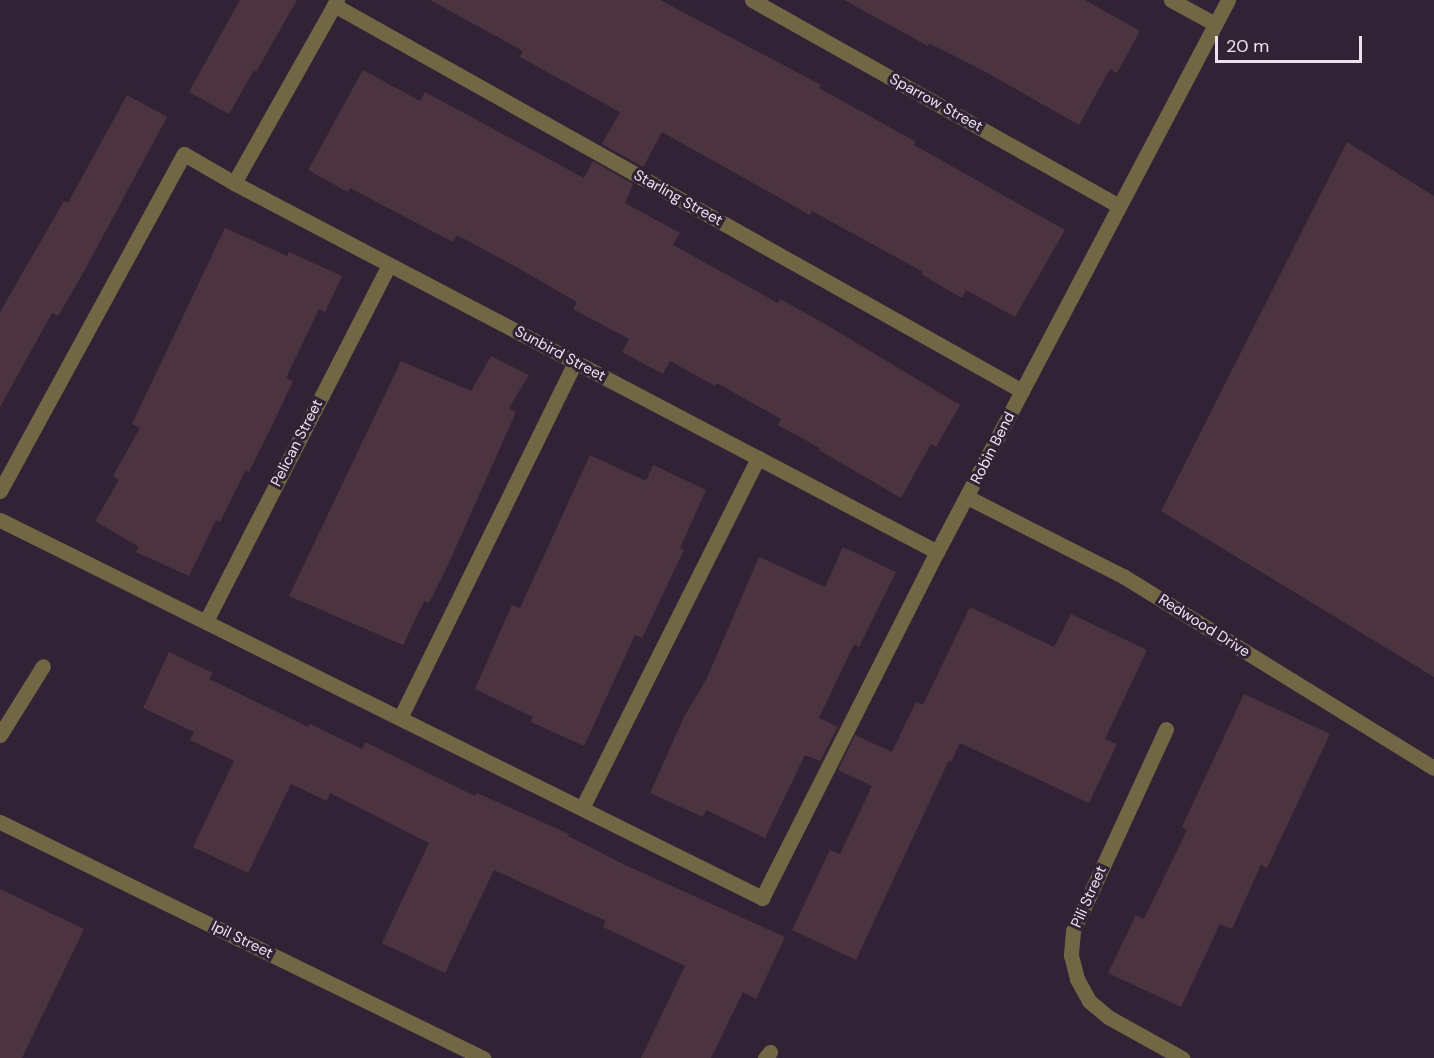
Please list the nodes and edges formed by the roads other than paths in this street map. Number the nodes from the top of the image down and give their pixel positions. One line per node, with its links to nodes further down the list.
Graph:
1 (752, 0): 7 (street, Sparrow Street)
2 (1171, 0): 5 (street)
3 (1228, 0): 5 (street, Robin Bend)
4 (336, 3): 6 (street); 10 (street, Starling Street)
5 (1215, 24): 7 (street, Robin Bend)
6 (234, 183): 8 (street, Sunbird Street); 12 (street, Sunbird Street)
7 (1119, 206): 10 (street, Robin Bend)
8 (389, 265): 9 (street, Sunbird Street); 16 (street, Pelican Street)
9 (574, 362): 11 (street, Sunbird Street); 18 (street)
10 (1022, 391): 13 (street, Robin Bend)
11 (758, 458): 15 (street, Sunbird Street); 22 (street)
12 (0, 491)
13 (967, 497): 15 (street, Robin Bend); 21 (street, Redwood Drive)
14 (0, 520): 16 (street)
15 (937, 552): 22 (street, Robin Bend)
16 (206, 621): 18 (street)
17 (43, 666): 20 (street)
18 (400, 718): 22 (street)
19 (1166, 729): 25 (street, Pili Street)
20 (0, 735)
21 (1434, 768)
22 (582, 808)
23 (0, 822): 24 (street, Ipil Street)
24 (483, 1058)
25 (1182, 1058)

